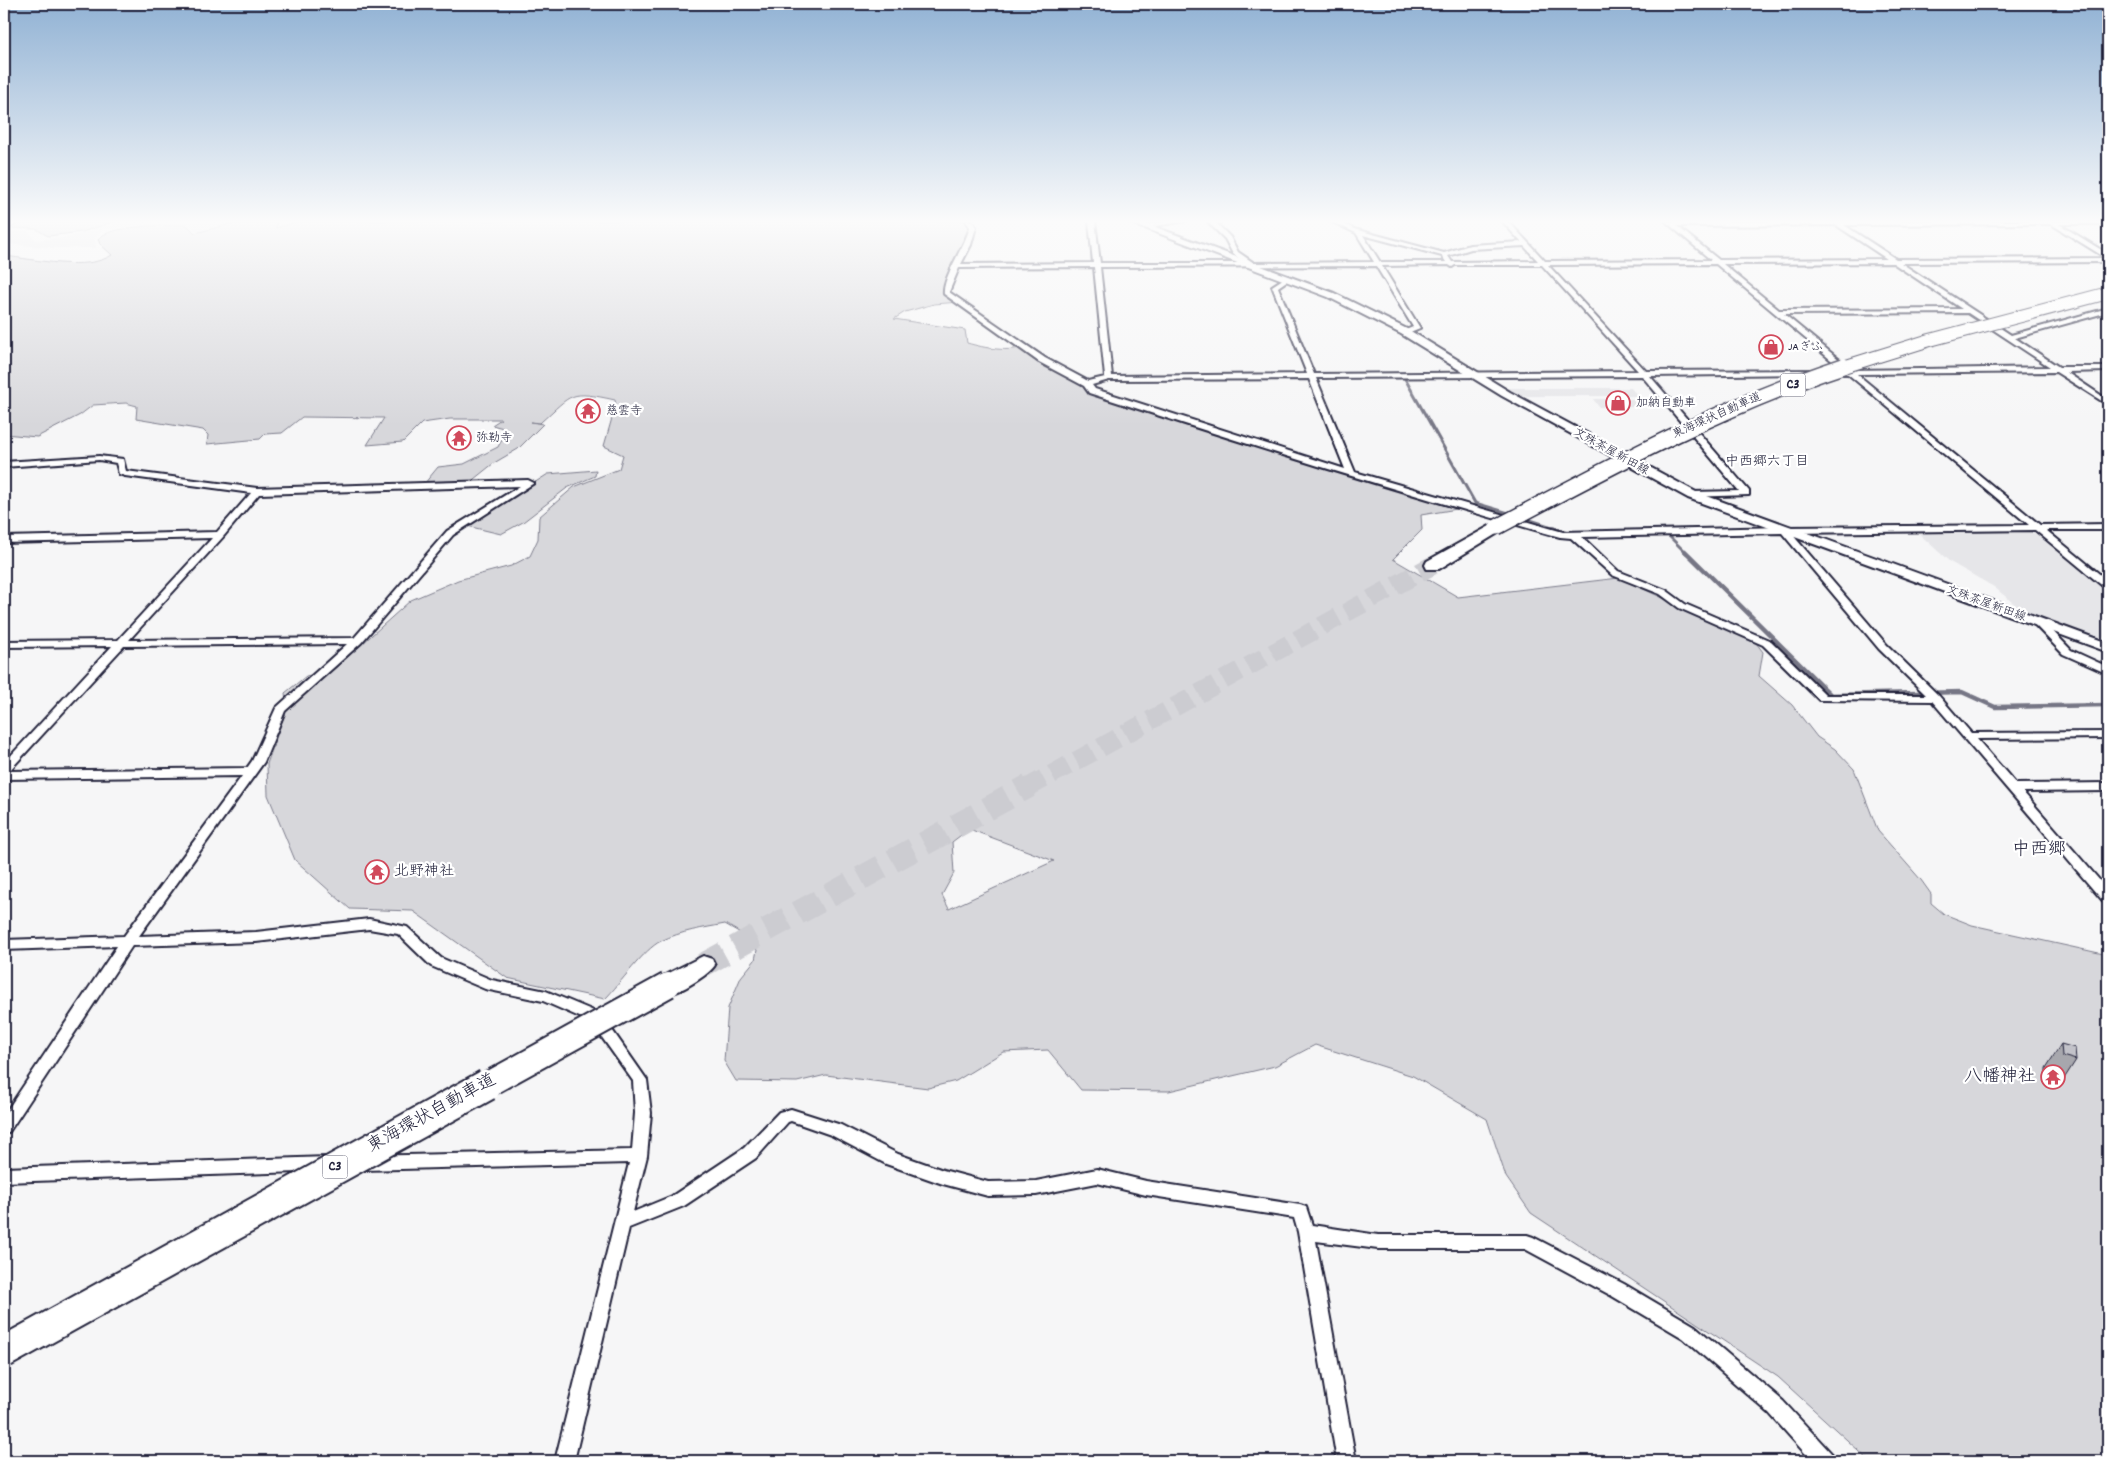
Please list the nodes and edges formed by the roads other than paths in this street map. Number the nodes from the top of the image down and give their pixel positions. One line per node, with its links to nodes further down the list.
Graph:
1 (946, 289): 22 (street)
2 (1101, 289): 21 (street)
3 (1276, 289): 20 (street)
4 (1316, 289): 13 (main road, 文殊茶屋新田線)
5 (1394, 289): 13 (street)
6 (1567, 289): 17 (street)
7 (1751, 289): 12 (street)
8 (1936, 289): 10 (street)
9 (2108, 292): 34 (highway, 東海環状自動車道 / C3, bridge)
10 (1966, 310): 12 (street); 14 (street)
11 (2108, 310): 14 (street)
12 (1779, 312): 18 (street)
13 (1405, 332): 19 (main road, 文殊茶屋新田線)
14 (2008, 338): 16 (street)
15 (2108, 369): 16 (street)
16 (2057, 370): 18 (street); 23 (street)
17 (1642, 372): 18 (street); 19 (street); 27 (street)
18 (1849, 372): 29 (street)
19 (1474, 375): 20 (street); 27 (main road, 文殊茶屋新田線)
20 (1312, 377): 21 (street); 25 (street)
21 (1110, 378): 22 (street)
22 (1087, 384): 25 (street)
23 (2108, 403)
24 (4, 466): 26 (street)
25 (1351, 473): 32 (street)
26 (257, 491): 31 (street); 37 (street)
27 (1692, 495): 30 (main road, 文殊茶屋新田線)
28 (2108, 527): 29 (street)
29 (2039, 528): 30 (street); 35 (street)
30 (1784, 530): 32 (street); 36 (main road, 文殊茶屋新田線); 42 (street)
31 (220, 535): 33 (street); 38 (street)
32 (1574, 535): 42 (street)
33 (4, 540)
34 (1433, 565)
35 (2108, 586)
36 (2038, 623): 40 (main road, 文殊茶屋新田線); 41 (street)
37 (357, 641): 38 (street); 46 (street)
38 (120, 642): 39 (street); 45 (street)
39 (4, 644)
40 (2108, 648)
41 (2108, 671)
42 (1935, 698): 44 (street)
43 (2108, 735): 44 (street)
44 (1968, 736): 49 (street)
45 (4, 770)
46 (249, 772): 47 (street); 51 (street)
47 (4, 775)
48 (2108, 787): 49 (street)
49 (2011, 788): 50 (street)
50 (2108, 898)
51 (128, 941): 52 (street); 54 (street); 55 (street)
52 (4, 945)
53 (702, 965): 59 (highway, 東海環状自動車道 / C3, bridge)
54 (4, 1126)
55 (639, 1156): 56 (street); 57 (street)
56 (4, 1175)
57 (622, 1224): 58 (street); 60 (street)
58 (1306, 1232): 61 (street); 62 (street)
59 (4, 1352)
60 (564, 1461)
61 (1346, 1461)
62 (1825, 1461)

